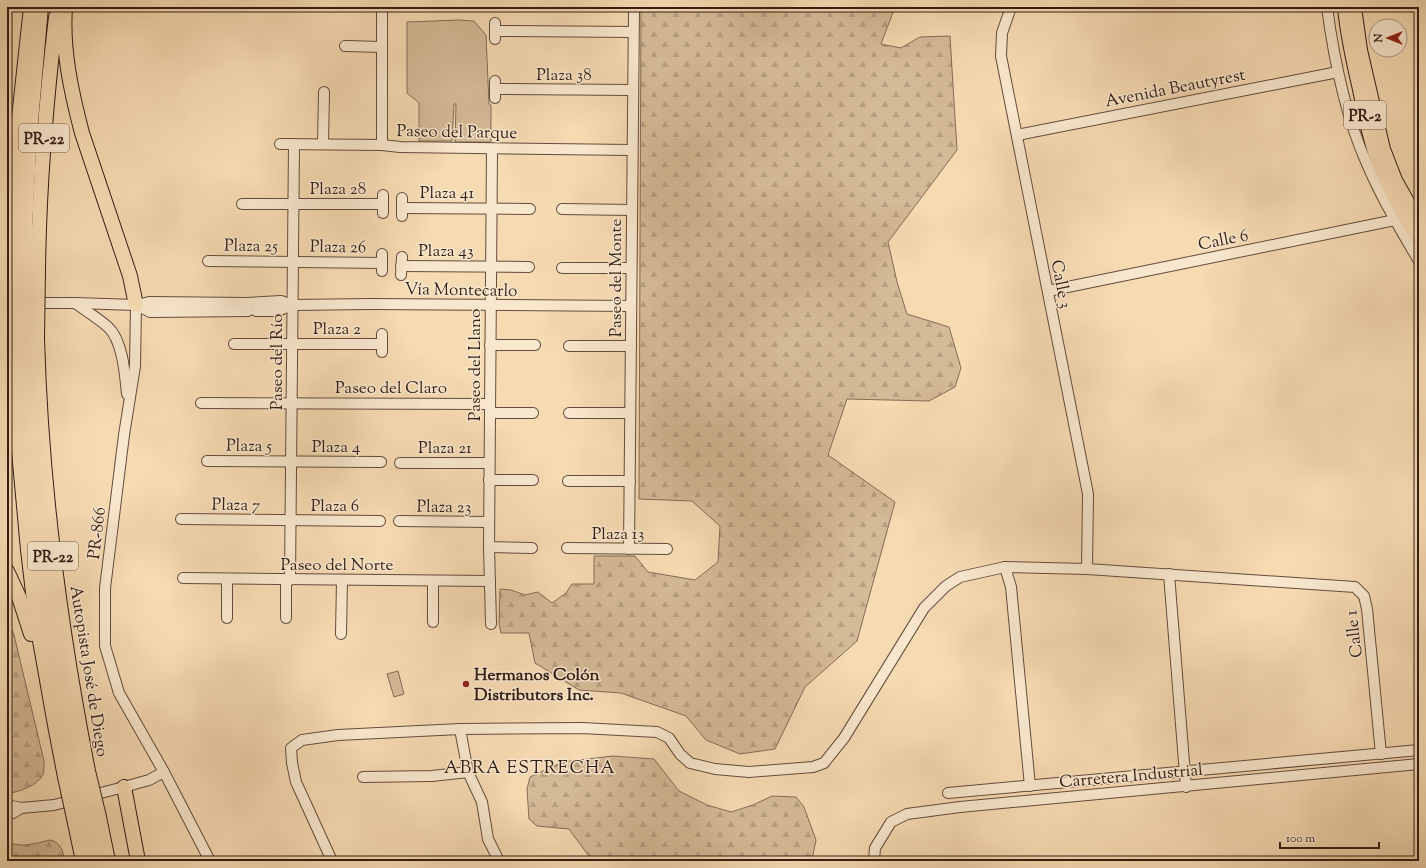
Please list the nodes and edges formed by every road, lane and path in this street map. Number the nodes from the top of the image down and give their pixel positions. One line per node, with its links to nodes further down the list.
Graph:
1 (31, 7): 47 (highway, Autopista José de Diego / PR-22)
2 (41, 7): 17 (highway)
3 (46, 7): 17 (highway)
4 (57, 7): 47 (highway, Autopista José de Diego / PR-22)
5 (65, 7): 51 (highway)
6 (383, 7): 15 (street)
7 (634, 7): 13 (street, Paseo del Monte)
8 (1011, 7): 21 (street, Calle 3)
9 (1327, 7): 16 (street)
10 (1344, 7): 36 (main road, PR-2)
11 (1355, 7): 36 (main road, PR-2)
12 (495, 31): 13 (street)
13 (634, 32): 19 (street, Paseo del Monte)
14 (345, 46): 15 (street)
15 (382, 47): 25 (street)
16 (1338, 72): 21 (street, Avenida Beautyrest); 36 (street)
17 (35, 81): 47 (highway)
18 (495, 89): 19 (street, Plaza 38)
19 (633, 90): 27 (street, Paseo del Monte)
20 (324, 92): 24 (street)
21 (1017, 134): 48 (street, Calle 3)
22 (280, 144): 23 (street, Paseo del Parque)
23 (294, 144): 24 (street, Paseo del Parque); 29 (street, Paseo del Río)
24 (323, 144): 25 (street, Paseo del Parque)
25 (382, 145): 26 (street, Paseo del Parque)
26 (492, 149): 27 (street, Paseo del Parque); 32 (street, Paseo del Llano)
27 (632, 150): 35 (street, Paseo del Monte)
28 (246, 201): 29 (street, Plaza 28)
29 (293, 203): 30 (street, Plaza 28); 40 (street, Paseo del Río)
30 (383, 204)
31 (402, 207): 32 (street, Plaza 41)
32 (491, 208): 33 (street, Plaza 41); 43 (street, Paseo del Llano)
33 (530, 209)
34 (562, 209): 35 (street)
35 (632, 210): 46 (street, Paseo del Monte)
36 (1408, 219): 37 (main road, PR-2); 39 (street); 48 (street, Calle 6)
37 (1419, 242)
38 (208, 261): 40 (street, Plaza 25)
39 (1419, 261)
40 (293, 262): 41 (street, Plaza 26); 52 (street, Paseo del Río)
41 (382, 263)
42 (401, 266): 43 (street, Plaza 43)
43 (491, 266): 44 (street, Plaza 43); 53 (street, Paseo del Llano)
44 (529, 267)
45 (562, 268): 46 (street)
46 (631, 268): 54 (street, Paseo del Monte)
47 (25, 270): 55 (highway, Autopista José de Diego / PR-22, bridge); 55 (highway, Autopista José de Diego / PR-22, bridge)
48 (1048, 291): 91 (street, Calle 3)
49 (7, 303): 50 (street)
50 (75, 303): 51 (street); 67 (street)
51 (136, 305): 52 (street, Vía Montecarlo); 52 (street, Vía Montecarlo); 67 (street, PR-866 / PR-866)
52 (292, 305): 53 (street, Vía Montecarlo); 58 (street, Paseo del Río)
53 (491, 305): 54 (street, Vía Montecarlo); 59 (street, Paseo del Llano)
54 (631, 306): 62 (street, Paseo del Monte)
55 (22, 340): 63 (highway); 105 (highway, Autopista José de Diego / PR-22); 113 (highway, Autopista José de Diego / PR-22)
56 (382, 343): 58 (street, Plaza 2)
57 (234, 344): 58 (street, Plaza 2)
58 (292, 344): 65 (street, Paseo del Río)
59 (490, 345): 60 (street); 66 (street, Paseo del Llano)
60 (535, 345)
61 (569, 346): 62 (street)
62 (631, 346): 70 (street, Paseo del Monte)
63 (7, 376)
64 (201, 403): 65 (street, Paseo del Claro)
65 (292, 403): 66 (street, Paseo del Claro); 72 (street, Paseo del Río)
66 (490, 408): 68 (street, Paseo del Claro); 75 (street, Paseo del Llano)
67 (128, 410): 111 (street, PR-866 / PR-866)
68 (533, 413)
69 (569, 413): 70 (street)
70 (630, 414): 79 (street, Paseo del Monte)
71 (207, 461): 72 (street, Plaza 5)
72 (291, 462): 73 (street, Plaza 4); 81 (street, Paseo del Río)
73 (381, 462)
74 (400, 463): 75 (street, Plaza 21)
75 (489, 463): 76 (street, Paseo del Llano)
76 (489, 480): 77 (street); 84 (street, Paseo del Llano)
77 (533, 480)
78 (568, 481): 79 (street)
79 (630, 481): 88 (street, Paseo del Monte)
80 (181, 519): 81 (street, Plaza 7)
81 (290, 520): 82 (street, Plaza 6); 96 (street, Paseo del Río)
82 (380, 521)
83 (399, 521): 84 (street, Plaza 23)
84 (489, 522): 85 (street, Paseo del Llano)
85 (489, 547): 86 (street); 99 (street, Paseo del Llano)
86 (532, 548)
87 (567, 548): 88 (street, Plaza 13)
88 (629, 549): 89 (street, Plaza 13)
89 (667, 549)
90 (1006, 567): 91 (street, Calle 1); 106 (street, Calle 1); 115 (street)
91 (1087, 569): 93 (street, Calle 1)
92 (7, 571): 105 (highway)
93 (1169, 574): 108 (street, Calle 1); 110 (street)
94 (183, 578): 95 (street, Paseo del Norte)
95 (227, 579): 96 (street, Paseo del Norte); 100 (street)
96 (288, 580): 97 (street, Paseo del Norte); 101 (street, Paseo del Río)
97 (342, 580): 98 (street, Paseo del Norte); 104 (street)
98 (433, 581): 99 (street, Paseo del Norte); 102 (street)
99 (490, 581): 103 (street, Paseo del Llano)
100 (227, 618)
101 (286, 618)
102 (433, 622)
103 (491, 624)
104 (341, 634)
105 (45, 669): 113 (highway, Autopista José de Diego / PR-22)
106 (460, 729): 112 (street); 128 (street, Calle 1)
107 (1419, 750): 108 (street)
108 (1381, 754): 110 (street)
109 (1419, 764): 116 (street, Carretera Industrial)
110 (1186, 771): 115 (street); 116 (street)
111 (164, 772): 117 (street); 127 (street, PR-866 / PR-866)
112 (468, 772): 114 (street); 129 (street)
113 (77, 775): 122 (highway, Autopista José de Diego / PR-22, bridge); 122 (highway, Autopista José de Diego / PR-22, bridge)
114 (363, 777)
115 (1030, 786): 118 (street)
116 (1186, 786): 130 (street, Carretera Industrial)
117 (124, 787): 120 (street); 126 (highway)
118 (948, 793)
119 (7, 804): 120 (street)
120 (21, 808): 121 (street)
121 (7, 813)
122 (87, 820): 123 (highway, Autopista José de Diego / PR-22); 124 (highway); 125 (highway, Autopista José de Diego / PR-22)
123 (83, 861)
124 (96, 861)
125 (108, 861)
126 (138, 861)
127 (210, 861)
128 (332, 861)
129 (499, 861)
130 (874, 861)

